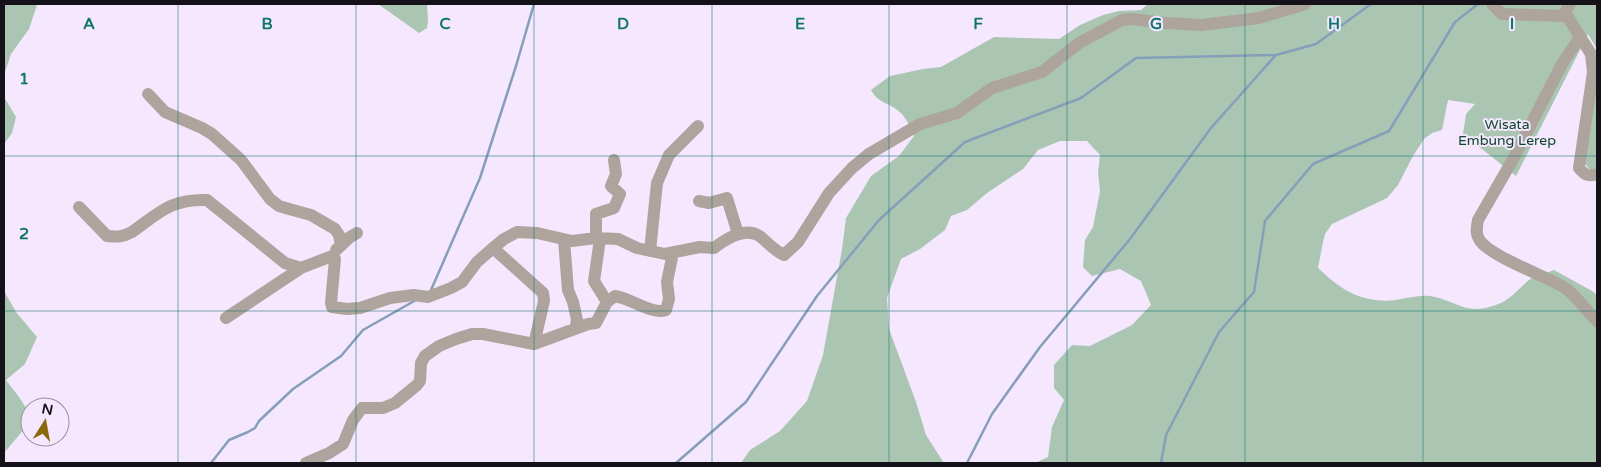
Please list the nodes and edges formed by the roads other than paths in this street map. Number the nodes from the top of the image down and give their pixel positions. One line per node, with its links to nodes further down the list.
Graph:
1 (1304, 4): 13 (street)
2 (1493, 5): 3 (street)
3 (1568, 10): 4 (street)
4 (1580, 37): 5 (street); 24 (street)
5 (1594, 51): 9 (street)
6 (148, 94): 16 (street)
7 (698, 126): 18 (street)
8 (614, 160): 14 (street)
9 (1597, 174)
10 (699, 201): 13 (street)
11 (79, 207): 21 (street)
12 (357, 233): 16 (street)
13 (738, 234): 19 (street)
14 (598, 239): 15 (street); 18 (street); 22 (street)
15 (564, 240): 17 (street); 25 (street)
16 (341, 245): 20 (street)
17 (493, 248): 20 (street); 26 (street)
18 (650, 251): 19 (street)
19 (673, 253): 22 (street)
20 (332, 256): 21 (street)
21 (301, 268): 23 (street)
22 (607, 302): 25 (street)
23 (226, 318)
24 (1597, 321)
25 (575, 329): 26 (street)
26 (534, 344): 27 (street)
27 (306, 463)

